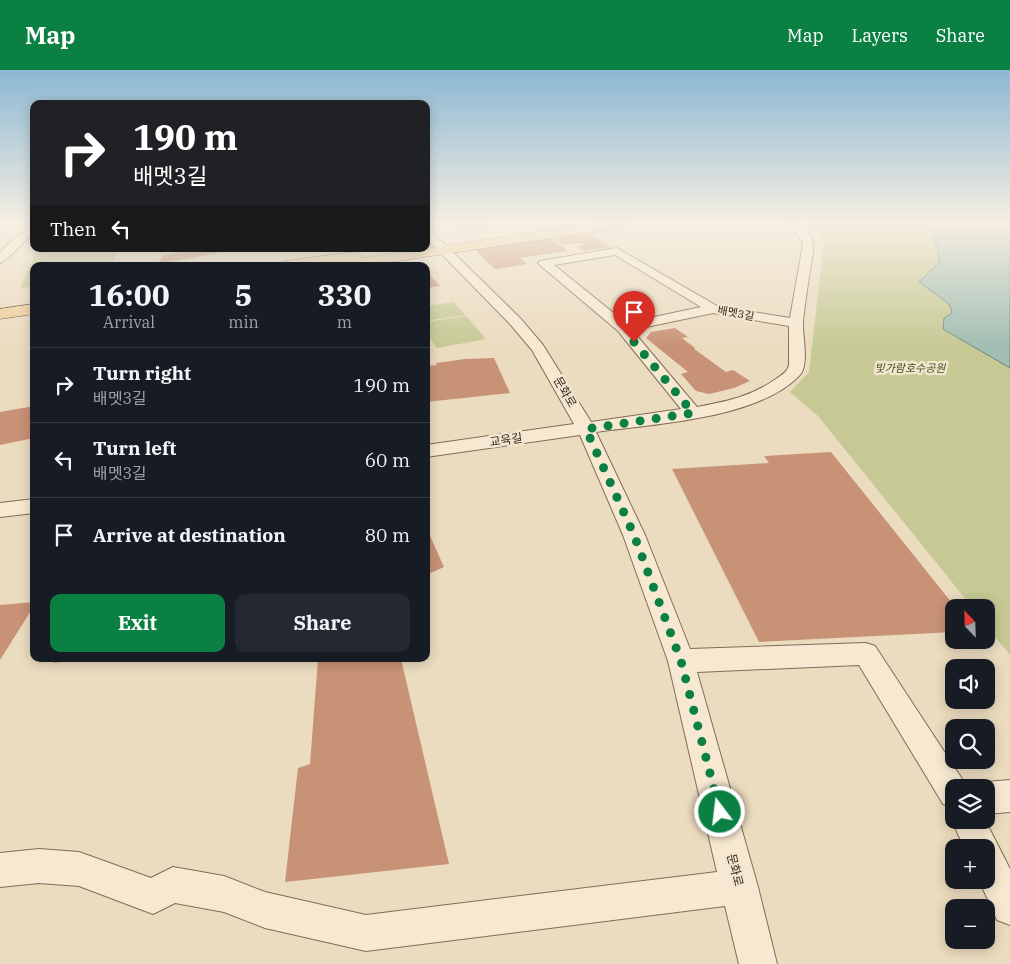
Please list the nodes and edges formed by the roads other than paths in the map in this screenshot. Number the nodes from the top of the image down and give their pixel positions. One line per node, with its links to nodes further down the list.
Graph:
1 (456, 265): 13 (street, 문화로)
2 (546, 265): 11 (street, 배멧3길)
3 (640, 265): 7 (street, 배멧3길)
4 (805, 265): 10 (street)
5 (30, 303): 6 (main road)
6 (0, 307)
7 (713, 309): 10 (street, 배멧3길); 11 (street)
8 (30, 310): 9 (main road)
9 (0, 314)
10 (796, 323): 12 (street)
11 (623, 328): 12 (street, 배멧3길)
12 (693, 413): 13 (street)
13 (586, 429): 14 (street, 교육길); 17 (street, 문화로)
14 (430, 450)
15 (30, 506): 16 (street)
16 (0, 510)
17 (681, 661): 18 (street); 23 (street, 문화로)
18 (945, 779)
19 (1010, 796): 20 (street)
20 (995, 797)
21 (0, 870): 23 (street)
22 (995, 876): 24 (street)
23 (740, 887): 25 (street, 문화로)
24 (1010, 907)
25 (758, 964)

